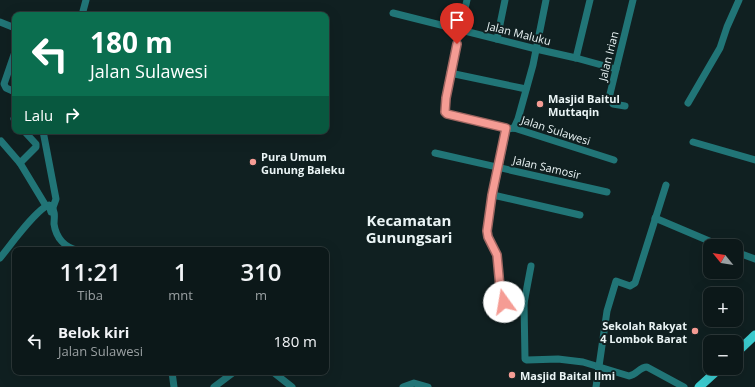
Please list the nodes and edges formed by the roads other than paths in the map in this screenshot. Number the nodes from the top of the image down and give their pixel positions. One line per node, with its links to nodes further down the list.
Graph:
1 (86, 0): 8 (street)
2 (467, 0): 12 (street)
3 (506, 0): 13 (street)
4 (546, 0): 14 (street)
5 (590, 0): 15 (street)
6 (633, 0): 17 (street, Jalan Irian)
7 (739, 0): 21 (street)
8 (83, 12)
9 (393, 13): 12 (street, Jalan Maluku)
10 (0, 22): 11 (street)
11 (12, 27)
12 (460, 30): 13 (street, Jalan Maluku); 18 (street)
13 (497, 39): 14 (street, Jalan Maluku)
14 (536, 49): 15 (street, Jalan Maluku); 19 (street)
15 (576, 58): 17 (street, Jalan Maluku)
16 (12, 61): 20 (street)
17 (616, 69): 22 (street, Jalan Irian)
18 (450, 73): 19 (street); 23 (street, Jalan Sulawesi)
19 (526, 88): 23 (street)
20 (12, 91)
21 (688, 103)
22 (625, 106)
23 (510, 128): 29 (street, Jalan Sulawesi); 32 (street)
24 (27, 134): 31 (street)
25 (42, 134): 37 (street)
26 (1, 141): 31 (street)
27 (693, 142): 30 (street)
28 (435, 152): 32 (street, Jalan Samosir)
29 (614, 160)
30 (755, 160)
31 (20, 163): 36 (street)
32 (498, 167): 34 (street, Jalan Samosir); 35 (street)
33 (666, 186): 39 (street)
34 (607, 192)
35 (492, 195): 38 (street); 46 (street)
36 (46, 206): 37 (street); 43 (street)
37 (53, 213): 41 (street)
38 (580, 215)
39 (655, 218): 40 (street); 49 (street)
40 (704, 239)
41 (67, 247)
42 (743, 255): 44 (street)
43 (0, 258)
44 (755, 259)
45 (531, 266): 46 (street)
46 (524, 303): 49 (street)
47 (755, 335): 48 (main road)
48 (743, 346)
49 (600, 366): 59 (street); 60 (street)
50 (172, 375): 54 (street)
51 (230, 375): 55 (street)
52 (277, 375): 56 (street)
53 (712, 375): 61 (main road)
54 (174, 387)
55 (214, 387)
56 (292, 387)
57 (403, 387): 58 (street)
58 (428, 387)
59 (596, 387)
60 (684, 387)
61 (699, 387)

